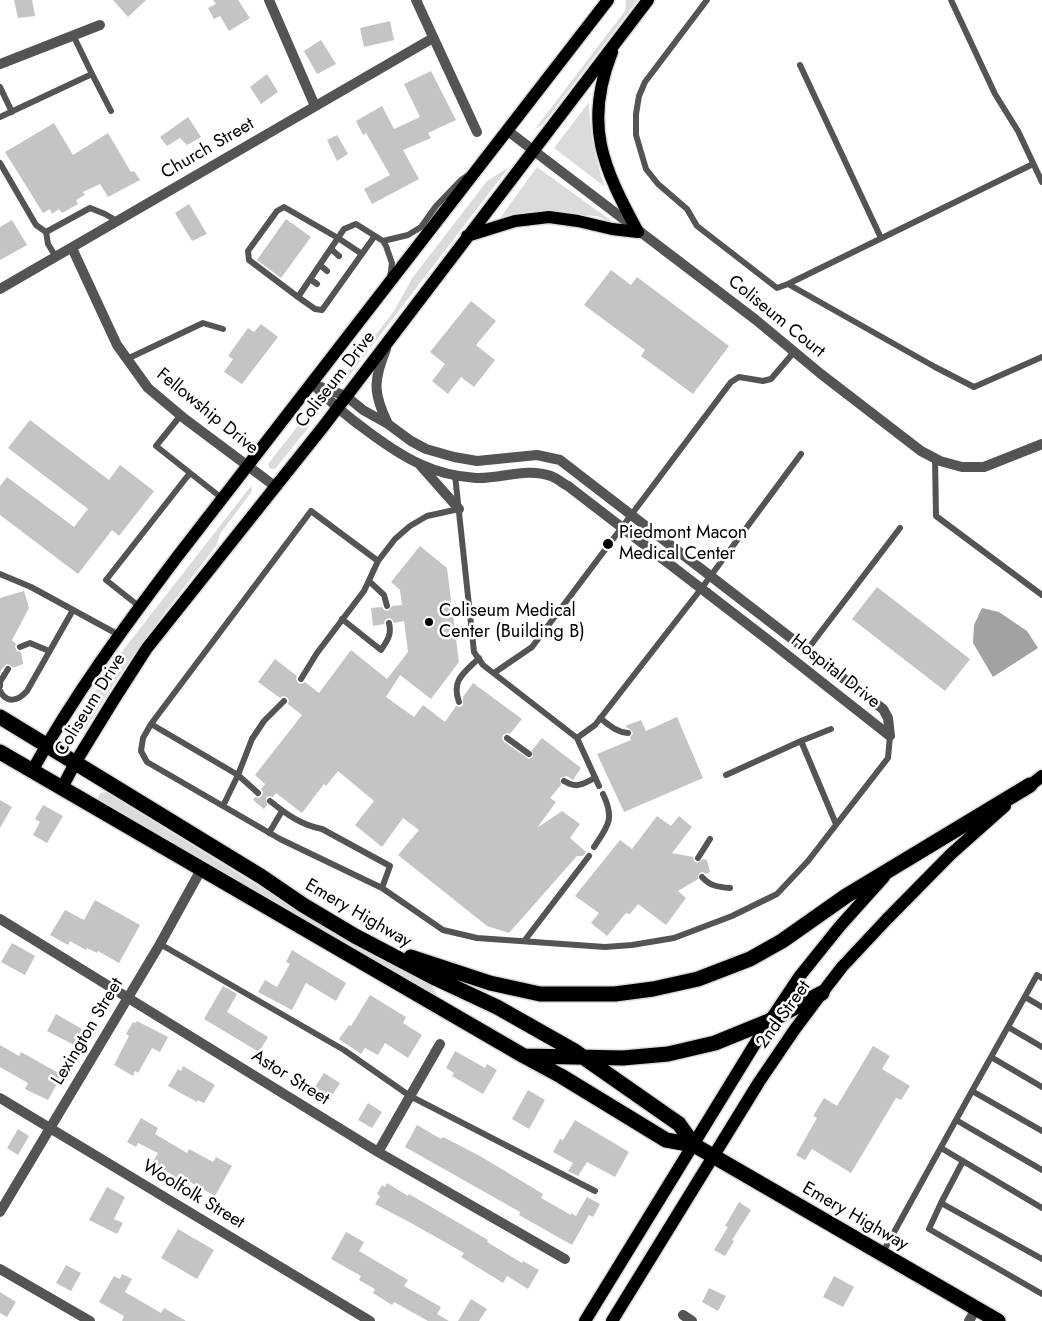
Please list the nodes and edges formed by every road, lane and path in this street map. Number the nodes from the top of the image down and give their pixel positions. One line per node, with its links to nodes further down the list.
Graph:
1 (269, 0): 15 (street)
2 (416, 0): 9 (street)
3 (608, 0): 19 (main road, Coliseum Drive)
4 (648, 0): 10 (main road, Coliseum Drive)
5 (706, 0): 43 (lane)
6 (951, 0): 24 (lane)
7 (100, 25): 8 (street)
8 (74, 35): 11 (street); 13 (lane)
9 (433, 38): 15 (street, Church Street); 20 (street)
10 (617, 41): 21 (main road, Coliseum Drive); 28 (main road)
11 (0, 64)
12 (800, 65): 32 (lane)
13 (92, 74): 16 (lane); 17 (lane)
14 (0, 87): 16 (lane)
15 (315, 106): 26 (street, Church Street)
16 (12, 112): 18 (lane)
17 (111, 112)
18 (0, 118)
19 (508, 131): 21 (street, Coliseum Court); 23 (main road, Coliseum Drive)
20 (476, 132)
21 (532, 150): 28 (street, Coliseum Court); 29 (main road, Coliseum Drive)
22 (0, 163): 27 (lane)
23 (480, 166): 33 (lane); 44 (main road, Coliseum Drive)
24 (1037, 166): 25 (lane); 32 (lane)
25 (1042, 182)
26 (117, 221): 27 (lane); 34 (street, Church Street)
27 (46, 232): 38 (lane)
28 (638, 232): 29 (main road); 49 (street, Coliseum Court)
29 (467, 236): 48 (main road, Coliseum Drive)
30 (374, 237): 31 (lane); 33 (lane); 36 (lane)
31 (338, 238): 35 (lane); 36 (lane); 46 (lane)
32 (880, 238): 43 (lane)
33 (383, 241): 44 (lane)
34 (72, 248): 38 (street, Church Street); 51 (street, Fellowship Drive)
35 (331, 249): 37 (lane); 39 (lane)
36 (362, 254): 46 (lane)
37 (339, 256)
38 (56, 257): 45 (street, Church Street)
39 (320, 265): 40 (lane); 41 (lane)
40 (327, 270)
41 (310, 279): 42 (lane); 46 (lane)
42 (316, 284)
43 (788, 284): 50 (lane)
44 (385, 288): 52 (main road, Coliseum Drive)
45 (0, 289)
46 (298, 297)
47 (223, 329): 51 (lane)
48 (390, 339): 53 (main road, Coliseum Drive); 56 (street)
49 (794, 352): 59 (street, Coliseum Court); 67 (lane)
50 (1042, 357)
51 (127, 359): 55 (street, Fellowship Drive)
52 (312, 384): 53 (street, Hospital Drive); 54 (street, Hospital Drive); 61 (main road, Coliseum Drive)
53 (346, 396): 54 (main road, Coliseum Drive); 56 (street, Hospital Drive)
54 (336, 408): 60 (street, Hospital Drive); 64 (main road, Coliseum Drive)
55 (181, 415): 61 (street, Fellowship Drive); 62 (lane)
56 (388, 424): 67 (street, Hospital Drive)
57 (1042, 444): 59 (street, Coliseum Court)
58 (802, 454): 72 (lane)
59 (935, 458): 75 (lane)
60 (420, 465): 63 (street, Hospital Drive); 66 (street)
61 (248, 467): 64 (street, Fellowship Drive); 65 (main road, Coliseum Drive)
62 (190, 473): 65 (lane); 77 (lane)
63 (455, 474): 66 (lane); 68 (street, Hospital Drive)
64 (276, 487): 105 (main road, Coliseum Drive)
65 (222, 499): 77 (main road, Coliseum Drive)
66 (459, 509): 70 (lane); 85 (lane)
67 (632, 515): 68 (lane); 72 (street, Hospital Drive)
68 (622, 528): 74 (street, Hospital Drive); 87 (lane)
69 (900, 528): 83 (lane)
70 (378, 562): 73 (lane); 95 (lane)
71 (0, 574): 78 (lane)
72 (711, 575): 74 (lane); 83 (street, Hospital Drive)
73 (369, 581): 76 (lane); 79 (lane)
74 (701, 589): 94 (lane); 98 (street, Hospital Drive)
75 (1042, 595)
76 (388, 606)
77 (140, 607): 81 (main road, Coliseum Drive)
78 (73, 610): 81 (lane); 84 (lane)
79 (342, 619): 80 (lane); 88 (lane)
80 (389, 623)
81 (119, 635): 102 (main road, Coliseum Drive)
82 (20, 647): 84 (lane)
83 (807, 650): 98 (street, Hospital Drive)
84 (49, 651): 90 (lane)
85 (479, 658): 87 (lane); 92 (lane)
86 (8, 669): 89 (lane)
87 (494, 673): 100 (lane)
88 (300, 679)
89 (0, 686)
90 (0, 691)
91 (284, 701): 107 (lane)
92 (459, 702)
93 (0, 717): 102 (highway, Emery Highway)
94 (600, 718): 97 (lane); 100 (lane)
95 (152, 724): 107 (lane); 117 (lane)
96 (832, 729): 101 (lane)
97 (628, 733)
98 (890, 736): 119 (lane)
99 (507, 738): 104 (lane)
100 (577, 738): 109 (lane)
101 (801, 741): 108 (lane); 119 (lane)
102 (47, 745): 105 (highway, Emery Highway); 106 (main road, Coliseum Drive)
103 (0, 752): 106 (highway, Emery Highway)
104 (529, 754)
105 (75, 763): 113 (main road, Coliseum Drive); 131 (highway, Emery Highway)
106 (32, 771): 113 (highway, Emery Highway)
107 (238, 775): 114 (lane); 117 (lane)
108 (726, 775)
109 (595, 778): 110 (lane); 112 (lane)
110 (564, 781)
111 (1036, 781): 126 (highway); 135 (main road, 2nd Street)
112 (599, 786)
113 (62, 788): 125 (highway, Emery Highway)
114 (258, 793)
115 (603, 794): 122 (lane)
116 (270, 801): 118 (lane)
117 (223, 806): 120 (lane)
118 (282, 811): 120 (lane); 128 (lane)
119 (836, 824): 132 (lane)
120 (269, 832): 128 (lane)
121 (710, 839): 124 (lane)
122 (594, 848)
123 (589, 856): 132 (lane)
124 (698, 858)
125 (202, 868): 133 (street, Lexington Street); 143 (highway, Emery Highway)
126 (889, 871): 131 (highway); 139 (main road, 2nd Street)
127 (702, 877): 129 (lane)
128 (382, 888): 132 (lane)
129 (730, 888)
130 (0, 919): 136 (street, Astor Street)
131 (355, 936): 144 (highway, Emery Highway)
132 (525, 940)
133 (160, 944): 136 (street, Lexington Street); 148 (lane)
134 (1042, 978): 137 (lane)
135 (822, 992): 139 (highway); 156 (main road, 2nd Street)
136 (128, 996): 151 (street, Lexington Street); 155 (street, Astor Street)
137 (1025, 997): 138 (lane); 140 (lane)
138 (1042, 1007)
139 (769, 1021): 144 (highway); 153 (main road, 2nd Street)
140 (1008, 1027): 142 (lane); 145 (lane)
141 (440, 1044): 148 (street)
142 (1042, 1047)
143 (524, 1056): 144 (highway); 153 (highway, Emery Highway)
144 (582, 1056): 153 (highway, Emery Highway)
145 (991, 1057): 146 (lane); 147 (lane)
146 (1042, 1087)
147 (972, 1091): 150 (lane); 152 (lane)
148 (410, 1096): 155 (street); 159 (lane)
149 (0, 1098): 151 (street, Woolfolk Street)
150 (956, 1120): 154 (lane); 158 (lane)
151 (50, 1127): 162 (street, Lexington Street); 171 (street, Woolfolk Street)
152 (1042, 1131)
153 (694, 1145): 156 (highway, Emery Highway); 172 (main road, 2nd Street)
154 (941, 1148): 157 (lane); 163 (lane)
155 (378, 1152): 164 (street, Astor Street)
156 (712, 1156): 163 (highway, Emery Highway); 173 (main road, 2nd Street)
157 (963, 1161): 160 (lane); 161 (lane)
158 (1042, 1170)
159 (595, 1191)
160 (942, 1203): 165 (lane); 167 (lane)
161 (1042, 1208)
162 (0, 1212)
163 (882, 1254): 169 (highway, Emery Highway)
164 (565, 1259)
165 (1042, 1259)
166 (0, 1269): 170 (street)
167 (1042, 1294)
168 (683, 1315): 174 (street)
169 (973, 1315): 175 (highway, Emery Highway)
170 (90, 1321)
171 (370, 1321)
172 (585, 1321)
173 (612, 1321)
174 (692, 1321)
175 (998, 1321)

